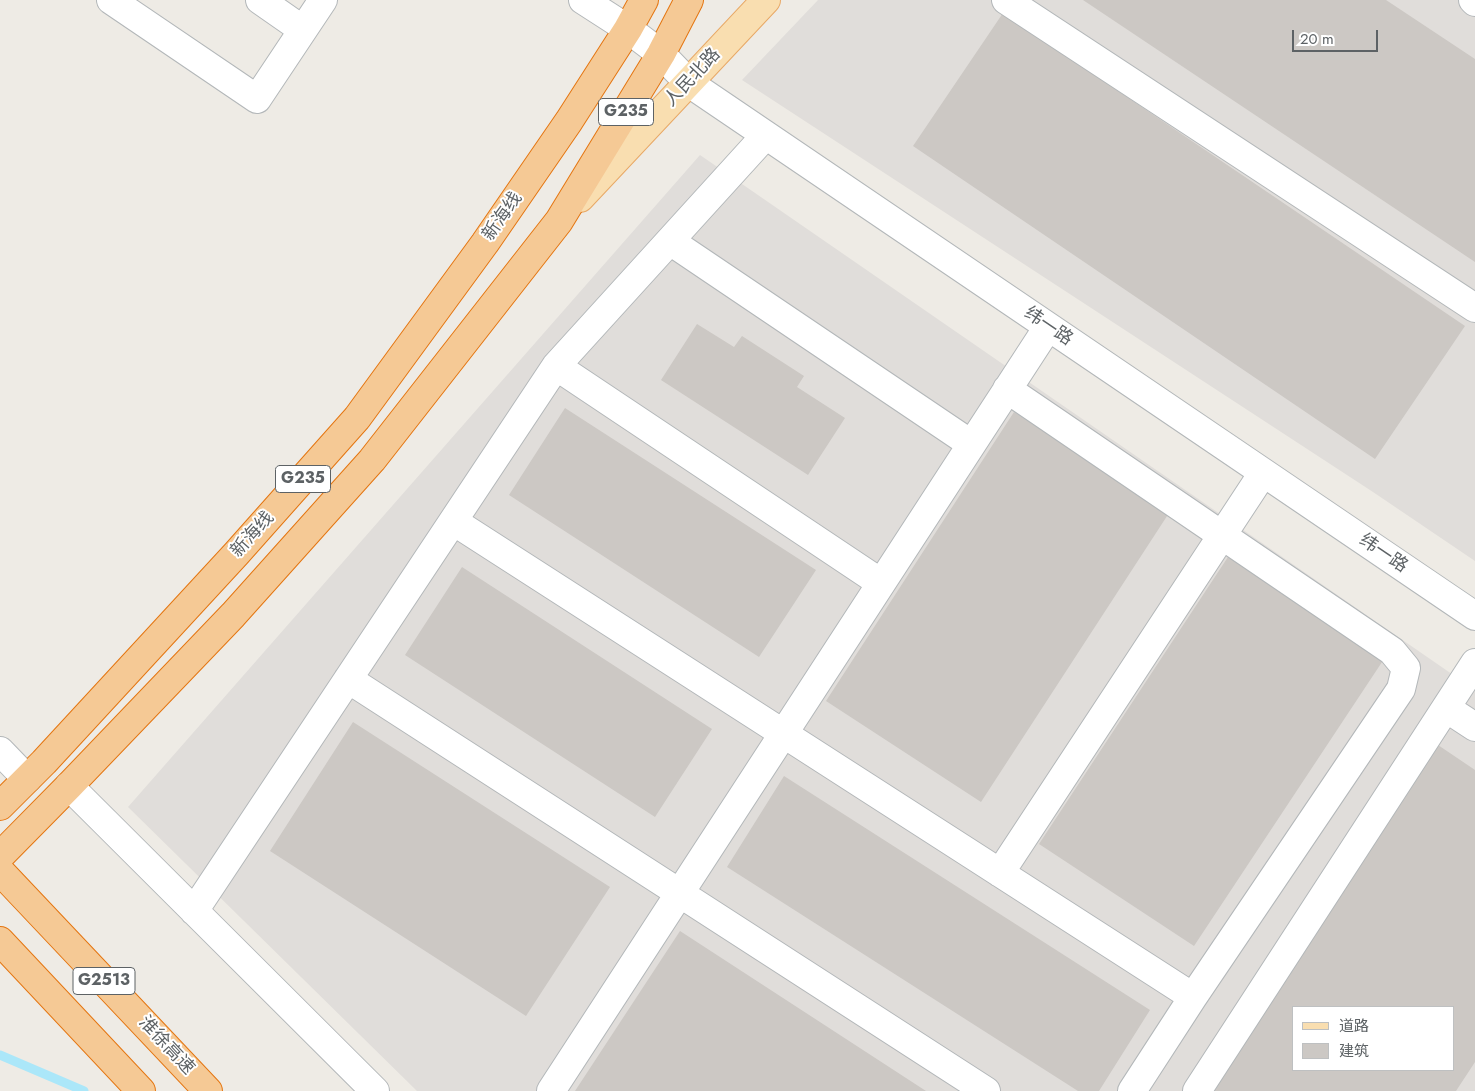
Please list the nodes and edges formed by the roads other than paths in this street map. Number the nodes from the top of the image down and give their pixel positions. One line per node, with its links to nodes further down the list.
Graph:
1 (111, 0): 10 (street)
2 (260, 0): 10 (street)
3 (323, 0): 10 (street)
4 (583, 0): 9 (street, 纬一路)
5 (644, 0): 9 (highway, G235)
6 (689, 0): 11 (highway, G235)
7 (766, 0): 12 (main road, 人民北路)
8 (1006, 0): 16 (street)
9 (628, 29): 11 (street, 纬一路); 32 (highway, 新海线 / G235)
10 (303, 30)
11 (661, 54): 12 (street, 纬一路); 14 (highway, G235)
12 (689, 84): 13 (street, 纬一路); 14 (main road, 人民北路)
13 (765, 136): 15 (street); 17 (street, 纬一路)
14 (558, 221): 33 (highway, G235)
15 (670, 241): 18 (street); 20 (street)
16 (1475, 308)
17 (1048, 327): 19 (street); 21 (street, 纬一路)
18 (556, 366): 22 (street); 24 (street)
19 (1007, 389): 20 (street); 23 (street)
20 (971, 444): 24 (street)
21 (1263, 473): 23 (street); 25 (street, 纬一路)
22 (453, 521): 27 (street); 30 (street)
23 (1222, 535): 37 (street); 41 (street)
24 (881, 583): 30 (street)
25 (1475, 616)
26 (1475, 664): 28 (street)
27 (348, 679): 38 (street); 39 (street)
28 (1446, 708): 29 (street); 48 (street)
29 (1475, 727)
30 (783, 733): 37 (street); 38 (street)
31 (0, 751): 32 (street)
32 (27, 779): 34 (highway, 新海线 / G235)
33 (69, 786): 35 (highway, G235); 39 (street)
34 (0, 806)
35 (0, 856)
36 (0, 871): 43 (highway, 淮徐高速 / G2513)
37 (1000, 873): 41 (street)
38 (680, 893): 45 (street); 46 (street)
39 (194, 911): 44 (street)
40 (0, 941): 42 (highway, G2513)
41 (1193, 997): 47 (street)
42 (141, 1091)
43 (208, 1091)
44 (374, 1091)
45 (550, 1091)
46 (986, 1091)
47 (1132, 1091)
48 (1197, 1091)

